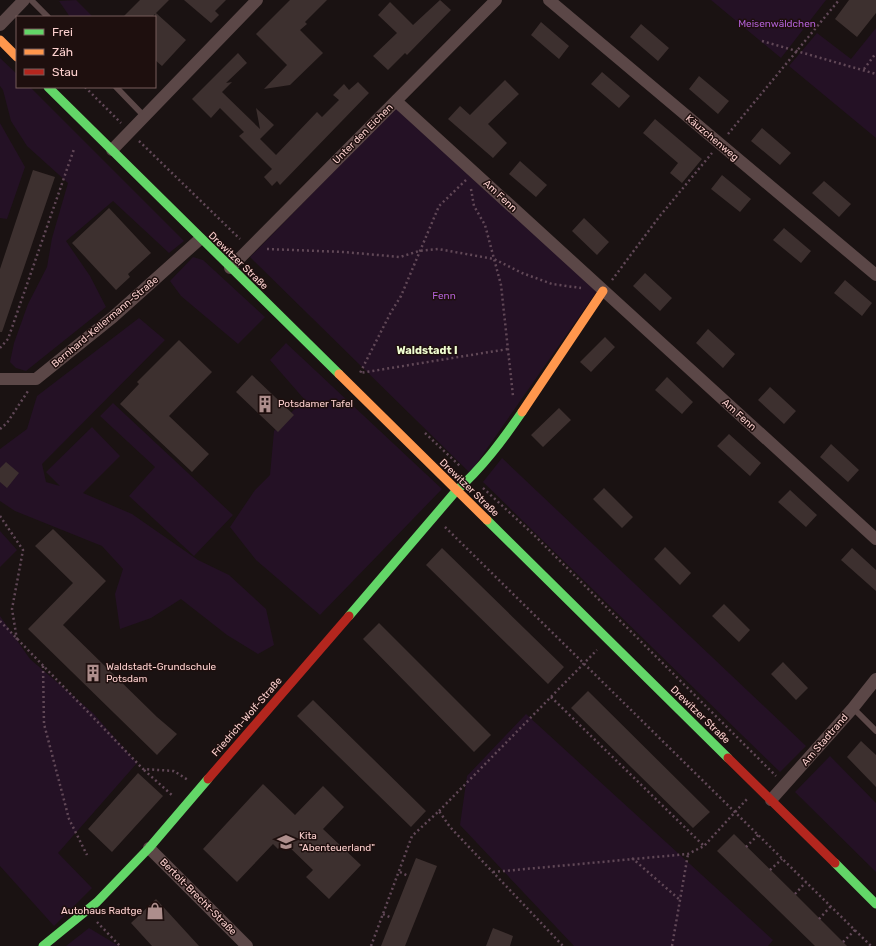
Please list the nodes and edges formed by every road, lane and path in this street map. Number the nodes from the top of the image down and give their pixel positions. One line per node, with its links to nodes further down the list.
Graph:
1 (24, 0): 7 (street)
2 (31, 0): 6 (lane)
3 (257, 0): 18 (street)
4 (496, 0): 17 (street, Unter den Eichen)
5 (549, 0): 28 (street, Käuzchenweg)
6 (47, 16)
7 (0, 26)
8 (0, 40): 11 (street)
9 (762, 41): 12 (path)
10 (876, 53): 12 (path)
11 (16, 56)
12 (864, 69): 13 (path)
13 (876, 74)
14 (49, 88): 21 (street, Drewitzer Straße)
15 (86, 88): 19 (path)
16 (117, 88): 18 (lane)
17 (396, 101): 22 (street, Am Fenn); 24 (street, Unter den Eichen)
18 (144, 116): 19 (street)
19 (129, 131): 21 (street); 24 (path)
20 (74, 149): 30 (path)
21 (112, 150): 23 (street, Drewitzer Straße)
22 (474, 172): 25 (path); 26 (path); 29 (street, Am Fenn)
23 (200, 239): 27 (street, Drewitzer Straße); 36 (street, Bernhard-Kellermann-Straße)
24 (250, 249): 25 (path); 27 (street, Unter den Eichen)
25 (419, 251): 26 (path); 33 (path)
26 (494, 259): 29 (path); 31 (path)
27 (230, 268): 41 (street, Drewitzer Straße)
28 (876, 275)
29 (603, 291): 40 (street); 44 (street, Am Fenn)
30 (0, 348)
31 (508, 349): 33 (path); 37 (path)
32 (354, 368): 33 (path)
33 (360, 373): 34 (path)
34 (366, 378)
35 (0, 380): 36 (street)
36 (36, 380): 38 (path)
37 (513, 400)
38 (0, 430)
39 (421, 430): 40 (path)
40 (472, 477): 41 (street); 55 (path)
41 (456, 491): 43 (street, Friedrich-Wolf-Straße); 46 (street, Drewitzer Straße)
42 (0, 516): 47 (path)
43 (434, 516): 48 (path); 57 (street, Friedrich-Wolf-Straße)
44 (876, 539)
45 (1, 623): 47 (path)
46 (607, 639): 48 (path); 56 (street, Drewitzer Straße)
47 (17, 641): 49 (path)
48 (583, 664): 51 (path); 61 (path)
49 (43, 666): 54 (path); 67 (path)
50 (876, 678): 52 (street, Am Stadtrand)
51 (551, 696): 60 (path); 63 (path)
52 (853, 708): 53 (lane); 55 (street, Am Stadtrand)
53 (876, 731)
54 (143, 769): 57 (path); 59 (path)
55 (785, 785): 58 (street, Am Stadtrand)
56 (758, 788): 58 (street, Drewitzer Straße); 61 (path)
57 (199, 790): 59 (street, Friedrich-Wolf-Straße)
58 (771, 800): 77 (street, Drewitzer Straße)
59 (185, 807): 65 (street, Friedrich-Wolf-Straße)
60 (439, 811): 71 (path); 72 (path)
61 (735, 813): 62 (path); 63 (path)
62 (758, 835): 64 (path); 69 (path)
63 (704, 846): 66 (path)
64 (746, 847)
65 (149, 848): 79 (street, Friedrich-Wolf-Straße); 87 (street, Bertolt-Brecht-Straße)
66 (688, 854): 68 (path); 76 (path)
67 (87, 855)
68 (632, 858): 72 (path); 76 (path)
69 (782, 859): 70 (path); 74 (path)
70 (770, 870)
71 (400, 872): 73 (path); 80 (path)
72 (493, 872): 89 (path)
73 (408, 876)
74 (806, 882): 75 (path); 78 (path)
75 (795, 894)
76 (680, 900): 90 (path)
77 (876, 904)
78 (831, 906): 82 (path); 83 (path)
79 (86, 911): 85 (street, Friedrich-Wolf-Straße); 86 (path)
80 (383, 914): 81 (path); 88 (path)
81 (392, 918)
82 (819, 919)
83 (855, 930): 84 (path); 91 (path)
84 (843, 942)
85 (43, 946)
86 (120, 946)
87 (247, 946)
88 (370, 946)
89 (563, 946)
90 (672, 946)
91 (871, 946)

